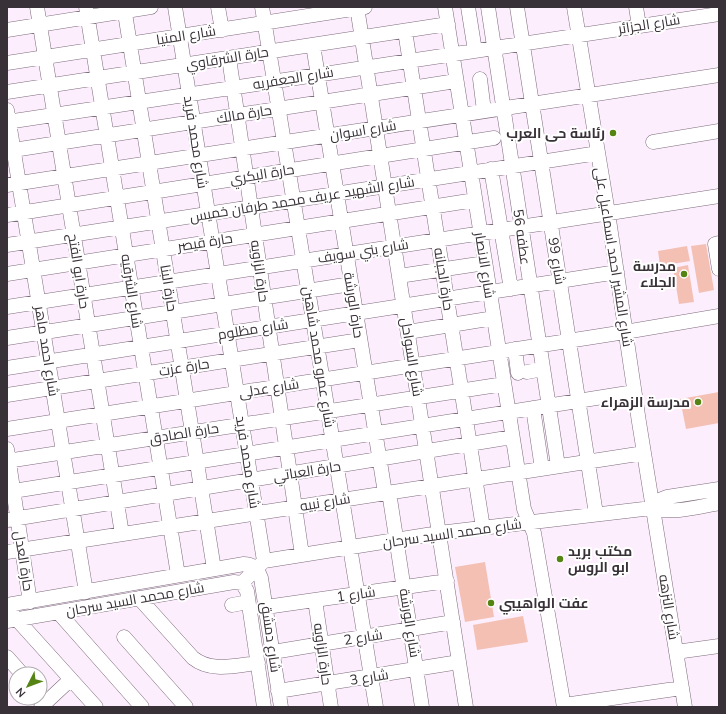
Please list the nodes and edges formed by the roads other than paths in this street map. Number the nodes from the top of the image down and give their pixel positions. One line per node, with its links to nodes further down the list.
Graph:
1 (37, 7): 18 (street, حارة ابو الفتح)
2 (151, 7): 13 (street)
3 (175, 7): 25 (street, شارع محمد فريد)
4 (218, 7): 22 (street)
5 (262, 7): 17 (street, شارع عمرو محمد شاهين)
6 (360, 7): 15 (street, شارع المنيا); 26 (street, شارع السواحل)
7 (445, 7): 19 (street, شارع الانصار)
8 (468, 7): 32 (street)
9 (488, 7): 30 (street, عطفه 56)
10 (517, 7): 27 (street, شارع 99)
11 (574, 7): 24 (street, شارع المشير احمد اسماعيل على)
12 (636, 7): 20 (street)
13 (125, 9): 14 (street); 28 (street, حارة البنا)
14 (87, 12): 18 (street); 31 (street, شارع الشرقيه)
15 (307, 12): 17 (street, شارع المنيا)
16 (719, 14): 20 (street, شارع الجزائر)
17 (265, 23): 22 (street, شارع المنيا); 33 (street, شارع عمرو محمد شاهين)
18 (40, 24): 21 (street); 35 (street, حارة ابو الفتح)
19 (448, 24): 23 (street, حارة الشرقاوي); 34 (street, شارع الانصار)
20 (639, 26): 24 (street, شارع الجزائر)
21 (7, 30)
22 (222, 30): 25 (street, شارع المنيا)
23 (405, 31): 26 (street, حارة الشرقاوي); 37 (street, حارة الجبانه)
24 (578, 35): 27 (street, شارع الجعفريه); 54 (street, شارع المشير احمد اسماعيل على)
25 (179, 36): 28 (street, شارع المنيا); 39 (street, شارع محمد فريد)
26 (362, 37): 29 (street, حارة الشرقاوي); 40 (street, شارع السواحل)
27 (523, 43): 30 (street, شارع الجعفريه); 57 (street, شارع 99)
28 (130, 44): 31 (street, شارع المنيا); 41 (street, حارة البنا)
29 (313, 45): 33 (street, حارة الشرقاوي); 43 (street, حارة الورشة)
30 (494, 48): 32 (street, شارع الجعفريه); 59 (street, عطفه 56)
31 (93, 49): 35 (street, شارع المنيا); 44 (street, شارع الشرقيه)
32 (475, 51): 34 (street, شارع الجعفريه)
33 (269, 52): 36 (street, حارة الشرقاوي); 46 (street, شارع عمرو محمد شاهين)
34 (452, 54): 37 (street, شارع الجعفريه); 47 (street, شارع الانصار)
35 (45, 57): 38 (street, شارع المنيا); 48 (street, حارة ابو الفتح)
36 (229, 58): 39 (street, حارة الشرقاوي); 50 (street, حارة الزاويه)
37 (409, 61): 40 (street, شارع الجعفريه); 49 (street, حارة الجبانه)
38 (7, 63)
39 (184, 65): 41 (street, حارة الشرقاوي); 52 (street, شارع محمد فريد)
40 (366, 67): 43 (street, شارع الجعفريه); 53 (street, شارع السواحل)
41 (135, 73): 44 (street, حارة الشرقاوي); 55 (street, حارة البنا)
42 (719, 74): 54 (street, شارع اسوان)
43 (318, 75): 46 (street, شارع الجعفريه); 56 (street, حارة الورشة)
44 (98, 78): 48 (street, حارة الشرقاوي); 58 (street, شارع الشرقيه)
45 (480, 79): 61 (street)
46 (274, 81): 50 (street, شارع الجعفريه); 60 (street, شارع عمرو محمد شاهين)
47 (456, 81): 49 (street, حارة مالك); 62 (street, شارع الانصار)
48 (50, 86): 51 (street, حارة الشرقاوي); 63 (street, حارة ابو الفتح)
49 (414, 87): 53 (street, حارة مالك); 66 (street, حارة الجبانه)
50 (233, 88): 52 (street, شارع الجعفريه); 64 (street, حارة الزاويه)
51 (7, 92)
52 (189, 94): 55 (street, شارع الجعفريه); 67 (street, شارع محمد فريد)
53 (370, 94): 56 (street, حارة مالك); 68 (street, شارع السواحل)
54 (588, 95): 57 (street, شارع اسوان); 81 (street, شارع المشير احمد اسماعيل على)
55 (140, 102): 58 (street, شارع الجعفريه); 69 (street, حارة البنا)
56 (322, 102): 60 (street, حارة مالك); 71 (street, حارة الورشة)
57 (532, 103): 59 (street, شارع اسوان); 84 (street, شارع 99)
58 (102, 107): 63 (street, شارع الجعفريه); 72 (street, شارع الشرقيه)
59 (503, 108): 61 (street, شارع اسوان); 87 (street, عطفه 56)
60 (279, 109): 64 (street, حارة مالك); 74 (street, شارع عمرو محمد شاهين)
61 (484, 111): 62 (street, شارع اسوان)
62 (462, 114): 66 (street, شارع اسوان); 75 (street, شارع الانصار)
63 (54, 115): 65 (street, شارع الجعفريه); 77 (street, حارة ابو الفتح)
64 (237, 115): 67 (street, حارة مالك); 78 (street, حارة الزاويه)
65 (8, 118): 80 (street, شارع احمد ماهر)
66 (419, 121): 68 (street, شارع اسوان); 79 (street, حارة الجبانه)
67 (193, 122): 69 (street, حارة مالك); 82 (street, شارع محمد فريد)
68 (376, 128): 71 (street, شارع اسوان); 83 (street, شارع السواحل)
69 (144, 130): 72 (street, حارة مالك); 85 (street, حارة البنا)
70 (719, 131): 76 (street)
71 (327, 135): 74 (street, شارع اسوان); 86 (street, حارة الورشة)
72 (107, 136): 77 (street, حارة مالك); 88 (street, شارع الشرقيه)
73 (494, 138): 75 (street, حارة البكري)
74 (284, 142): 78 (street, شارع اسوان); 89 (street, شارع عمرو محمد شاهين)
75 (466, 142): 79 (street, حارة البكري); 91 (street, شارع الانصار)
76 (653, 142)
77 (59, 143): 80 (street, حارة مالك); 92 (street, حارة ابو الفتح)
78 (242, 148): 82 (street, شارع اسوان); 93 (street, حارة الزاويه)
79 (423, 149): 83 (street, حارة البكري); 94 (street, حارة الجبانه)
80 (10, 151): 95 (street, شارع احمد ماهر)
81 (598, 153): 84 (street, شارع الشهيد عريف محمد طرفان خميس); 109 (street, شارع المشير احمد اسماعيل على)
82 (198, 155): 85 (street, شارع اسوان); 96 (street, شارع محمد فريد)
83 (380, 156): 86 (street, حارة البكري); 97 (street, شارع السواحل)
84 (542, 162): 87 (street, شارع الشهيد عريف محمد طرفان خميس); 114 (street, شارع 99)
85 (149, 163): 88 (street, شارع اسوان); 98 (street, حارة البنا)
86 (332, 163): 89 (street, حارة البكري); 99 (street, حارة الورشة)
87 (512, 166): 90 (street, شارع الشهيد عريف محمد طرفان خميس); 115 (street, عطفه 56)
88 (112, 169): 92 (street, شارع اسوان); 101 (street, شارع الشرقيه)
89 (289, 170): 93 (street, حارة البكري); 102 (street, شارع عمرو محمد شاهين)
90 (491, 170): 91 (street, شارع الشهيد عريف محمد طرفان خميس); 118 (street)
91 (471, 173): 94 (street, شارع الشهيد عريف محمد طرفان خميس); 103 (street, شارع الانصار)
92 (64, 176): 95 (street, شارع اسوان); 104 (street, حارة ابو الفتح)
93 (246, 177): 96 (street, حارة البكري); 106 (street, حارة الزاويه)
94 (428, 180): 97 (street, شارع الشهيد عريف محمد طرفان خميس); 105 (street, حارة الجبانه)
95 (13, 184): 107 (street, شارع احمد ماهر)
96 (203, 184): 98 (street, حارة البكري); 110 (street, شارع محمد فريد)
97 (385, 186): 99 (street, شارع الشهيد عريف محمد طرفان خميس); 108 (street, شارع السواحل)
98 (154, 192): 101 (street, حارة البكري); 112 (street, حارة البنا)
99 (337, 194): 102 (street, شارع الشهيد عريف محمد طرفان خميس); 113 (street, حارة الورشة)
100 (719, 196): 109 (street, شارع بني سويف)
101 (117, 198): 104 (street, حارة البكري); 116 (street, شارع الشرقيه)
102 (294, 200): 106 (street, شارع الشهيد عريف محمد طرفان خميس); 117 (street, شارع عمرو محمد شاهين)
103 (475, 200): 105 (street, حارة قيصر); 119 (street, شارع الانصار)
104 (69, 205): 107 (street, حارة البكري); 121 (street, حارة ابو الفتح)
105 (432, 206): 108 (street, حارة قيصر); 122 (street, حارة الجبانه)
106 (251, 207): 110 (street, شارع الشهيد عريف محمد طرفان خميس); 120 (street, حارة الزاويه)
107 (24, 212): 111 (street, حارة البكري); 124 (street, شارع احمد ماهر)
108 (389, 213): 113 (street, حارة قيصر); 127 (street, شارع السواحل)
109 (608, 213): 114 (street, شارع بني سويف); 138 (street, شارع المشير احمد اسماعيل على)
110 (208, 214): 112 (street, شارع الشهيد عريف محمد طرفان خميس); 123 (street, شارع محمد فريد)
111 (7, 215)
112 (159, 221): 116 (street, شارع الشهيد عريف محمد طرفان خميس); 128 (street, حارة البنا)
113 (341, 221): 117 (street, حارة قيصر); 129 (street, حارة الورشة)
114 (551, 222): 115 (street, شارع بني سويف); 142 (street, شارع 99)
115 (521, 226): 118 (street, شارع بني سويف); 145 (street, عطفه 56)
116 (122, 227): 121 (street, شارع الشهيد عريف محمد طرفان خميس); 130 (street, شارع الشرقيه)
117 (298, 228): 120 (street, حارة قيصر); 131 (street, شارع عمرو محمد شاهين)
118 (501, 230): 119 (street, شارع بني سويف); 147 (street)
119 (480, 233): 122 (street, شارع بني سويف); 133 (street, شارع الانصار)
120 (255, 234): 123 (street, حارة قيصر); 134 (street, حارة الزاويه)
121 (74, 235): 124 (street, شارع الشهيد عريف محمد طرفان خميس); 132 (street, حارة ابو الفتح)
122 (437, 240): 127 (street, شارع بني سويف); 135 (street, حارة الجبانه)
123 (212, 241): 128 (street, حارة قيصر); 140 (street, شارع محمد فريد)
124 (29, 242): 126 (street, شارع الشهيد عريف محمد طرفان خميس); 137 (street, شارع احمد ماهر)
125 (719, 243): 136 (street)
126 (7, 245)
127 (394, 246): 129 (street, شارع بني سويف); 141 (street, شارع السواحل)
128 (163, 249): 130 (street, حارة قيصر); 143 (street, حارة البنا)
129 (346, 254): 131 (street, شارع بني سويف); 144 (street, حارة الورشة)
130 (126, 255): 132 (street, حارة قيصر); 146 (street, شارع الشرقيه)
131 (303, 261): 134 (street, شارع بني سويف); 148 (street, شارع عمرو محمد شاهين)
132 (78, 262): 137 (street, حارة قيصر); 150 (street, حارة ابو الفتح)
133 (485, 263): 135 (street); 149 (street, شارع الانصار)
134 (260, 268): 140 (street, شارع بني سويف); 151 (street, حارة الزاويه)
135 (442, 269): 141 (street); 152 (street, حارة الجبانه)
136 (719, 269)
137 (33, 270): 139 (street, حارة قيصر); 153 (street, شارع احمد ماهر)
138 (617, 272): 142 (street, شارع مظلوم); 168 (street, شارع المشير احمد اسماعيل على)
139 (7, 274)
140 (218, 274): 143 (street, شارع بني سويف); 154 (street, شارع محمد فريد)
141 (399, 276): 155 (street, شارع السواحل)
142 (560, 281): 145 (street, شارع مظلوم); 173 (street, شارع 99)
143 (168, 282): 146 (street, شارع بني سويف); 157 (street, حارة البنا)
144 (351, 284): 148 (street); 158 (street, حارة الورشة)
145 (529, 286): 147 (street, شارع مظلوم); 174 (street, عطفه 56)
146 (132, 288): 150 (street, شارع بني سويف); 160 (street, شارع الشرقيه)
147 (511, 289): 149 (street, شارع مظلوم)
148 (308, 291): 151 (street); 162 (street, شارع عمرو محمد شاهين)
149 (490, 292): 152 (street, شارع مظلوم); 161 (street, شارع الانصار)
150 (83, 295): 153 (street, شارع بني سويف); 163 (street, حارة ابو الفتح)
151 (264, 298): 154 (street); 165 (street, حارة الزاويه)
152 (447, 299): 155 (street, شارع مظلوم); 164 (street, حارة الجبانه)
153 (38, 302): 156 (street, شارع بني سويف); 166 (street, شارع احمد ماهر)
154 (222, 304): 157 (street); 169 (street, شارع محمد فريد)
155 (404, 305): 158 (street, شارع مظلوم); 167 (street, شارع السواحل)
156 (7, 307)
157 (173, 312): 160 (street); 172 (street, حارة البنا)
158 (356, 313): 162 (street, شارع مظلوم); 171 (street, حارة الورشة)
159 (719, 316): 168 (street, شارع عدلى)
160 (137, 318): 163 (street); 175 (street, شارع الشرقيه)
161 (494, 318): 164 (street); 178 (street, شارع الانصار)
162 (313, 320): 165 (street, شارع مظلوم); 176 (street, شارع عمرو محمد شاهين)
163 (88, 325): 166 (street); 179 (street, حارة ابو الفتح)
164 (451, 325): 167 (street); 181 (street, حارة الجبانه)
165 (268, 327): 169 (street, شارع مظلوم); 180 (street, حارة الزاويه)
166 (43, 332): 170 (street); 183 (street, شارع احمد ماهر)
167 (408, 332): 184 (street, شارع السواحل)
168 (625, 332): 173 (street, شارع عدلى); 196 (street, شارع المشير احمد اسماعيل على)
169 (227, 333): 172 (street, شارع مظلوم); 182 (street, شارع محمد فريد)
170 (7, 338)
171 (360, 340): 176 (street, حارة عزت); 189 (street, حارة الورشة)
172 (178, 341): 175 (street, شارع مظلوم); 186 (street, حارة البنا)
173 (570, 341): 174 (street, شارع عدلى); 201 (street, شارع 99)
174 (539, 345): 177 (street, شارع عدلى); 187 (street, عطفه 56)
175 (141, 347): 179 (street, شارع مظلوم); 188 (street, شارع الشرقيه)
176 (318, 347): 180 (street, حارة عزت); 190 (street, شارع عمرو محمد شاهين)
177 (515, 349): 178 (street, شارع عدلى); 187 (street)
178 (499, 352): 181 (street, شارع عدلى); 192 (street, شارع الانصار)
179 (93, 354): 183 (street, شارع مظلوم); 191 (street, حارة ابو الفتح)
180 (272, 354): 182 (street, حارة عزت); 193 (street, حارة الزاويه)
181 (456, 359): 184 (street, شارع عدلى); 195 (street, حارة الجبانه)
182 (232, 360): 186 (street, حارة عزت); 197 (street, شارع محمد فريد)
183 (48, 361): 185 (street, شارع مظلوم); 194 (street, شارع احمد ماهر)
184 (413, 365): 189 (street, شارع عدلى); 199 (street, شارع السواحل)
185 (7, 368)
186 (182, 368): 188 (street, حارة عزت); 200 (street, حارة البنا)
187 (543, 369): 203 (street, عطفه 56)
188 (146, 373): 191 (street, حارة عزت); 204 (street, شارع الشرقيه)
189 (365, 373): 190 (street, شارع عدلى); 202 (street, حارة الورشة)
190 (323, 380): 193 (street, شارع عدلى); 206 (street, شارع عمرو محمد شاهين)
191 (97, 381): 194 (street, حارة عزت); 208 (street, حارة ابو الفتح)
192 (504, 384): 195 (street, حارة الصادق); 207 (street, شارع الانصار)
193 (277, 387): 197 (street, شارع عدلى); 209 (street, حارة الزاويه)
194 (53, 388): 198 (street, حارة عزت); 211 (street, شارع احمد ماهر)
195 (461, 390): 199 (street, حارة الصادق); 210 (street, حارة الجبانه)
196 (634, 392): 201 (street); 225 (street, شارع المشير احمد اسماعيل على)
197 (237, 393): 200 (street, شارع عدلى); 212 (street, شارع محمد فريد)
198 (7, 395)
199 (418, 397): 202 (street, حارة الصادق); 213 (street, شارع السواحل)
200 (187, 401): 204 (street, شارع عدلى); 215 (street, حارة البنا)
201 (579, 401): 203 (street); 230 (street, شارع 99)
202 (370, 404): 206 (street, حارة الصادق); 216 (street, حارة الورشة)
203 (548, 406): 205 (street); 232 (street, عطفه 56)
204 (151, 407): 208 (street, شارع عدلى); 218 (street, شارع الشرقيه)
205 (533, 408): 207 (street); 234 (street)
206 (328, 411): 209 (street, حارة الصادق); 219 (street, شارع عمرو محمد شاهين)
207 (508, 412): 210 (street); 217 (street, شارع الانصار)
208 (102, 414): 211 (street, شارع عدلى); 221 (street, حارة ابو الفتح)
209 (282, 418): 212 (street, حارة الصادق); 222 (street, حارة الزاويه)
210 (465, 419): 213 (street); 220 (street, حارة الجبانه)
211 (58, 421): 214 (street, شارع عدلى); 224 (street, شارع احمد ماهر)
212 (242, 424): 215 (street, حارة الصادق); 226 (street, شارع محمد فريد)
213 (422, 426): 216 (street); 223 (street, شارع السواحل)
214 (7, 429)
215 (192, 432): 218 (street, حارة الصادق); 229 (street, حارة البنا)
216 (375, 433): 219 (street); 228 (street, حارة الورشة)
217 (512, 437): 220 (street, حارة العباتي); 235 (street, شارع الانصار)
218 (156, 438): 221 (street, حارة الصادق); 233 (street, شارع الشرقيه)
219 (333, 440): 222 (street); 231 (street, شارع عمرو محمد شاهين)
220 (469, 444): 223 (street, حارة العباتي); 238 (street, حارة الجبانه)
221 (107, 445): 224 (street, حارة الصادق); 237 (street, حارة ابو الفتح)
222 (286, 447): 226 (street); 236 (street, حارة الزاويه)
223 (426, 451): 228 (street, حارة العباتي); 241 (street, شارع السواحل)
224 (63, 452): 227 (street, حارة الصادق); 240 (street, شارع احمد ماهر)
225 (644, 452): 230 (street, شارع نبيه); 251 (street, شارع المشير احمد اسماعيل على)
226 (246, 454): 229 (street); 239 (street, شارع محمد فريد)
227 (8, 457): 244 (street, حارة العدل)
228 (379, 459): 231 (street, حارة العباتي); 245 (street, حارة الورشة)
229 (197, 461): 233 (street); 242 (street, حارة البنا)
230 (588, 461): 232 (street, شارع نبيه); 254 (street, شارع 99)
231 (337, 466): 236 (street, حارة العباتي); 247 (street, شارع عمرو محمد شاهين)
232 (558, 466): 234 (street, شارع نبيه)
233 (161, 467): 237 (street); 246 (street, شارع الشرقيه)
234 (542, 469): 235 (street, شارع نبيه)
235 (518, 472): 238 (street, شارع نبيه); 257 (street, شارع الانصار)
236 (290, 474): 239 (street, حارة العباتي); 250 (street, حارة الزاويه)
237 (112, 475): 240 (street); 248 (street, حارة ابو الفتح)
238 (475, 479): 241 (street, شارع نبيه); 259 (street, حارة الجبانه)
239 (251, 480): 242 (street, حارة العباتي); 253 (street, شارع محمد فريد)
240 (68, 482): 244 (street); 252 (street, شارع احمد ماهر)
241 (432, 486): 245 (street, شارع نبيه); 260 (street, شارع السواحل)
242 (201, 488): 246 (street, حارة العباتي); 256 (street, حارة البنا)
243 (719, 489): 251 (street, شارع محمد السيد سرحان)
244 (10, 491): 255 (street, حارة العدل)
245 (387, 493): 247 (street, شارع نبيه); 262 (street, حارة الورشة)
246 (165, 494): 248 (street, حارة العباتي); 258 (street, شارع الشرقيه)
247 (342, 500): 250 (street, شارع نبيه); 264 (street, شارع عمرو محمد شاهين)
248 (116, 502): 252 (street, حارة العباتي); 261 (street, حارة ابو الفتح)
249 (719, 503): 251 (street, شارع محمد السيد سرحان)
250 (295, 507): 253 (street, شارع نبيه); 267 (street, حارة الزاويه)
251 (652, 508): 254 (street, شارع محمد السيد سرحان); 292 (street, شارع النزهه)
252 (73, 509): 255 (street, حارة العباتي); 263 (street, شارع احمد ماهر)
253 (256, 513): 256 (street, شارع نبيه); 268 (street, شارع محمد فريد)
254 (596, 514): 257 (street, شارع محمد السيد سرحان)
255 (12, 519): 265 (street, حارة العدل)
256 (207, 521): 258 (street, شارع نبيه); 269 (street, حارة البنا)
257 (530, 522): 259 (street, شارع محمد السيد سرحان); 304 (street, شارع الانصار)
258 (170, 527): 261 (street, شارع نبيه); 270 (street, شارع الشرقيه)
259 (483, 528): 260 (street, شارع محمد السيد سرحان)
260 (439, 533): 262 (street, شارع محمد السيد سرحان); 271 (street, شارع السواحل)
261 (122, 534): 263 (street, شارع نبيه)
262 (397, 540): 264 (street, شارع محمد السيد سرحان); 273 (street, شارع الورشة)
263 (78, 541): 265 (street, شارع نبيه); 274 (street, شارع احمد ماهر)
264 (350, 547): 267 (street, شارع محمد السيد سرحان); 275 (street, شارع عمرو محمد شاهين)
265 (22, 550): 266 (street, شارع نبيه); 278 (street, حارة العدل)
266 (7, 552)
267 (302, 555): 268 (street, شارع محمد السيد سرحان)
268 (260, 565): 269 (street, شارع محمد السيد سرحان); 272 (street); 282 (street, شارع دمشق)
269 (214, 569): 270 (street, شارع محمد السيد سرحان)
270 (178, 575): 274 (street, شارع محمد السيد سرحان)
271 (447, 581): 273 (street, شارع 1); 285 (street, شارع السواحل)
272 (242, 583): 276 (street, شارع محمد السيد سرحان); 279 (street, شارع دمشق)
273 (404, 587): 275 (street, شارع 1); 286 (street, شارع الورشة)
274 (86, 592): 278 (street, شارع محمد السيد سرحان)
275 (358, 594): 277 (street, شارع 1); 288 (street, شارع عمرو محمد شاهين)
276 (139, 598): 283 (street, شارع محمد السيد سرحان); 295 (street)
277 (315, 600): 282 (street, شارع 1); 289 (street, حارة الزاويه)
278 (30, 602): 280 (street, شارع محمد السيد سرحان)
279 (248, 602): 281 (street); 295 (street, شارع دمشق)
280 (7, 605)
281 (232, 605)
282 (266, 607): 291 (street, شارع دمشق)
283 (58, 612): 284 (street, شارع محمد السيد سرحان); 306 (street)
284 (10, 617): 299 (street)
285 (453, 622): 286 (street, شارع 2); 294 (street, شارع السواحل)
286 (411, 629): 288 (street, شارع 2); 297 (street, شارع الورشة)
287 (124, 637): 307 (street)
288 (365, 637): 289 (street, شارع 2); 298 (street, شارع عمرو محمد شاهين)
289 (322, 644): 291 (street, شارع 2); 300 (street, حارة الزاويه)
290 (719, 646): 292 (street)
291 (273, 652): 302 (street, شارع دمشق)
292 (676, 652): 301 (street, شارع النزهه)
293 (7, 657): 296 (street)
294 (459, 662): 297 (street, شارع 3); 313 (street, شارع السواحل)
295 (258, 663): 308 (street, شارع دمشق)
296 (15, 666)
297 (417, 669): 298 (street, شارع 3); 312 (street, شارع الورشة)
298 (371, 676): 300 (street, شارع 3); 311 (street, شارع عمرو محمد شاهين)
299 (71, 679): 303 (street); 305 (street)
300 (327, 683): 302 (street, شارع 3); 310 (street, حارة الزاويه)
301 (682, 688): 304 (street); 314 (street, شارع النزهه)
302 (278, 691): 309 (street, شارع دمشق)
303 (48, 699)
304 (564, 706)
305 (96, 707)
306 (142, 707)
307 (186, 707)
308 (264, 707)
309 (281, 707)
310 (331, 707)
311 (376, 707)
312 (422, 707)
313 (466, 707)
314 (685, 707)

